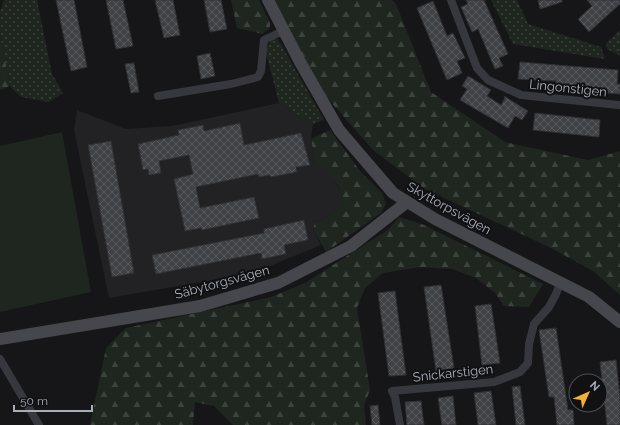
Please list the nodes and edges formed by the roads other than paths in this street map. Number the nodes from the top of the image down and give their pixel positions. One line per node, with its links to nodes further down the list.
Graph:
1 (268, 0): 3 (street, Skyttorpsvägen)
2 (451, 0): 5 (street, Lingonstigen)
3 (283, 31): 4 (street); 6 (street, Skyttorpsvägen)
4 (158, 96)
5 (619, 106)
6 (407, 202): 7 (street, Skyttorpsvägen); 9 (street, Säbytorgsvägen)
7 (561, 281): 8 (street, Skyttorpsvägen); 12 (street, Snickarstigen)
8 (620, 322)
9 (0, 339)
10 (0, 359): 11 (street)
11 (38, 425)
12 (400, 425)

